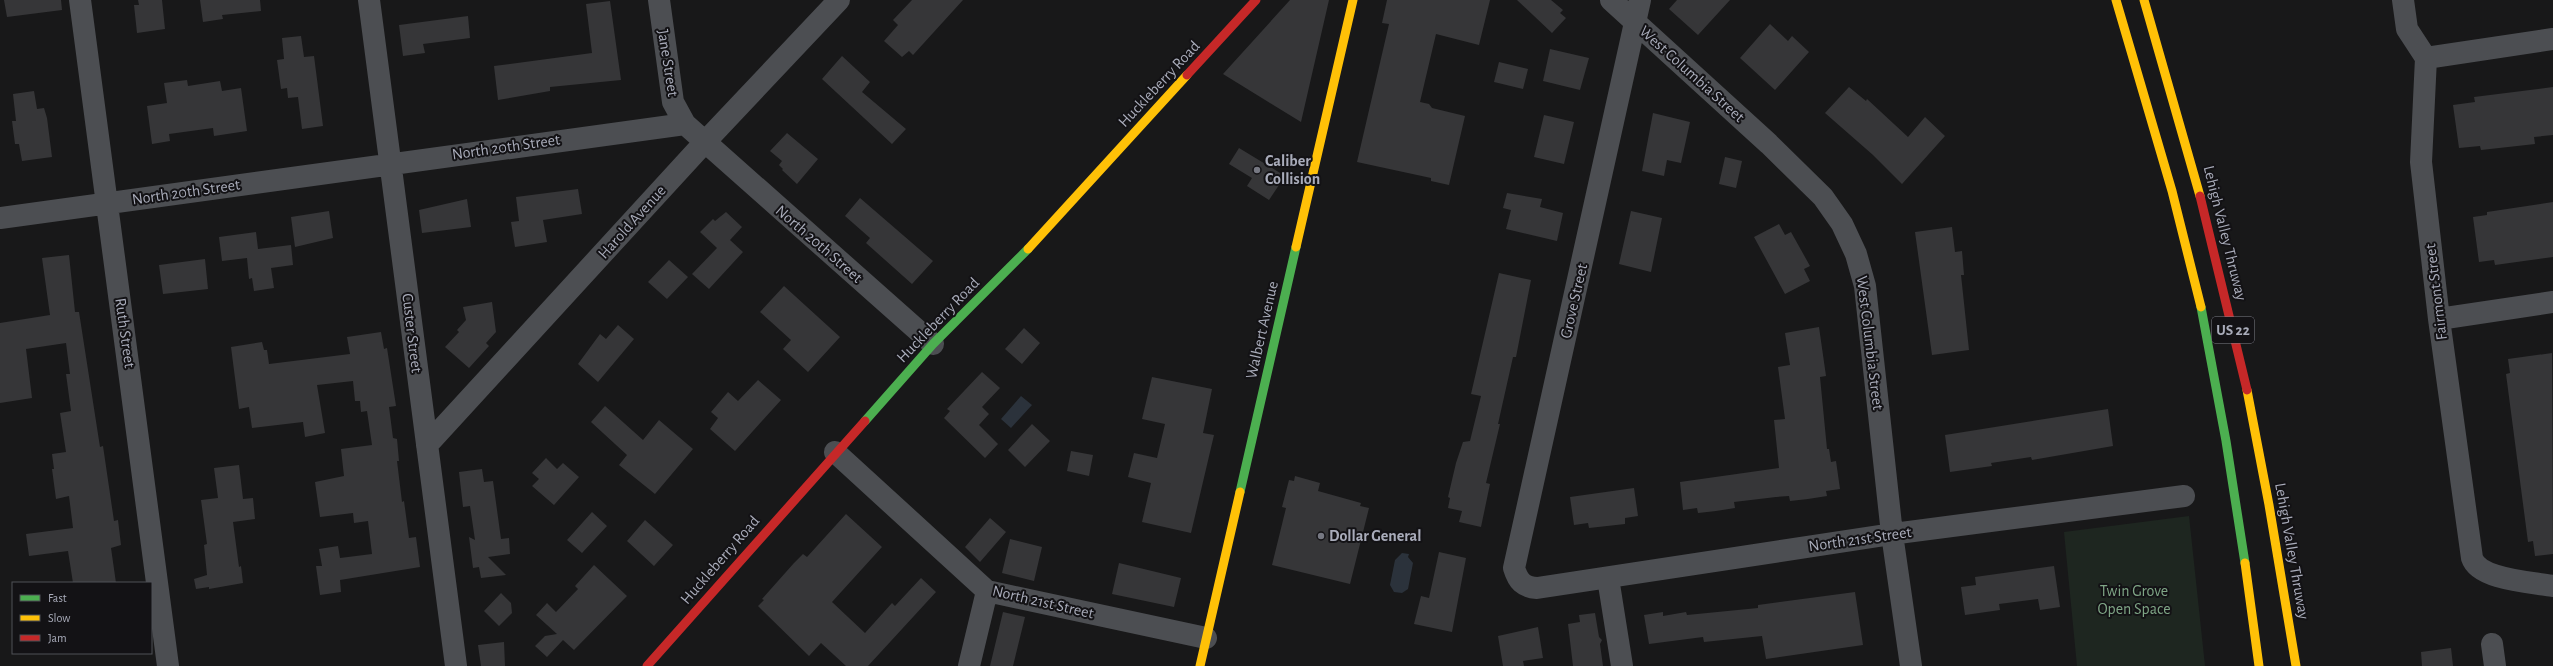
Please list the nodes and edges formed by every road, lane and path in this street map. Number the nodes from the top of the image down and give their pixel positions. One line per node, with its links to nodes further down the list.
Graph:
1 (80, 0): 18 (street, Ruth Street)
2 (369, 0): 17 (street, Custer Street)
3 (659, 0): 15 (street, Jane Street)
4 (839, 0): 16 (street, Harold Avenue)
5 (1256, 0): 22 (main road, Huckleberry Road)
6 (1353, 0): 31 (main road, Walbert Avenue)
7 (1611, 0): 12 (street, West Columbia Street)
8 (1640, 0): 12 (street, Grove Street)
9 (2116, 0): 40 (main road, US 22)
10 (2144, 0): 41 (main road, Lehigh Valley Thruway / US 22)
11 (2403, 0): 14 (street)
12 (1636, 23): 26 (street, West Columbia Street); 29 (street, Grove Street)
13 (2553, 39): 14 (street)
14 (2426, 58): 21 (street, Fairmont Street)
15 (684, 124): 16 (street, North 20th Street); 17 (street, North 20th Street)
16 (704, 143): 22 (street, North 20th Street); 23 (street, Harold Avenue)
17 (390, 164): 18 (street, North 20th Street); 23 (street, Custer Street)
18 (107, 204): 19 (street, North 20th Street); 33 (street, Ruth Street)
19 (0, 218)
20 (2553, 302): 21 (street)
21 (2439, 320): 28 (street, Fairmont Street)
22 (933, 344): 24 (main road, Huckleberry Road)
23 (427, 445): 34 (street, Custer Street)
24 (835, 452): 30 (street, North 21st Street); 35 (main road, Huckleberry Road)
25 (2184, 496): 26 (street, North 21st Street)
26 (1892, 534): 27 (street, North 21st Street); 39 (street, West Columbia Street)
27 (1608, 578): 29 (street, North 21st Street); 38 (street)
28 (2553, 586)
29 (1537, 588)
30 (987, 590): 31 (street, North 21st Street); 36 (street)
31 (1206, 638): 37 (main road, Walbert Avenue)
32 (2492, 644): 42 (street)
33 (168, 666)
34 (456, 666)
35 (647, 666)
36 (969, 666)
37 (1200, 666)
38 (1622, 666)
39 (1911, 666)
40 (2259, 666)
41 (2296, 666)
42 (2495, 666)

